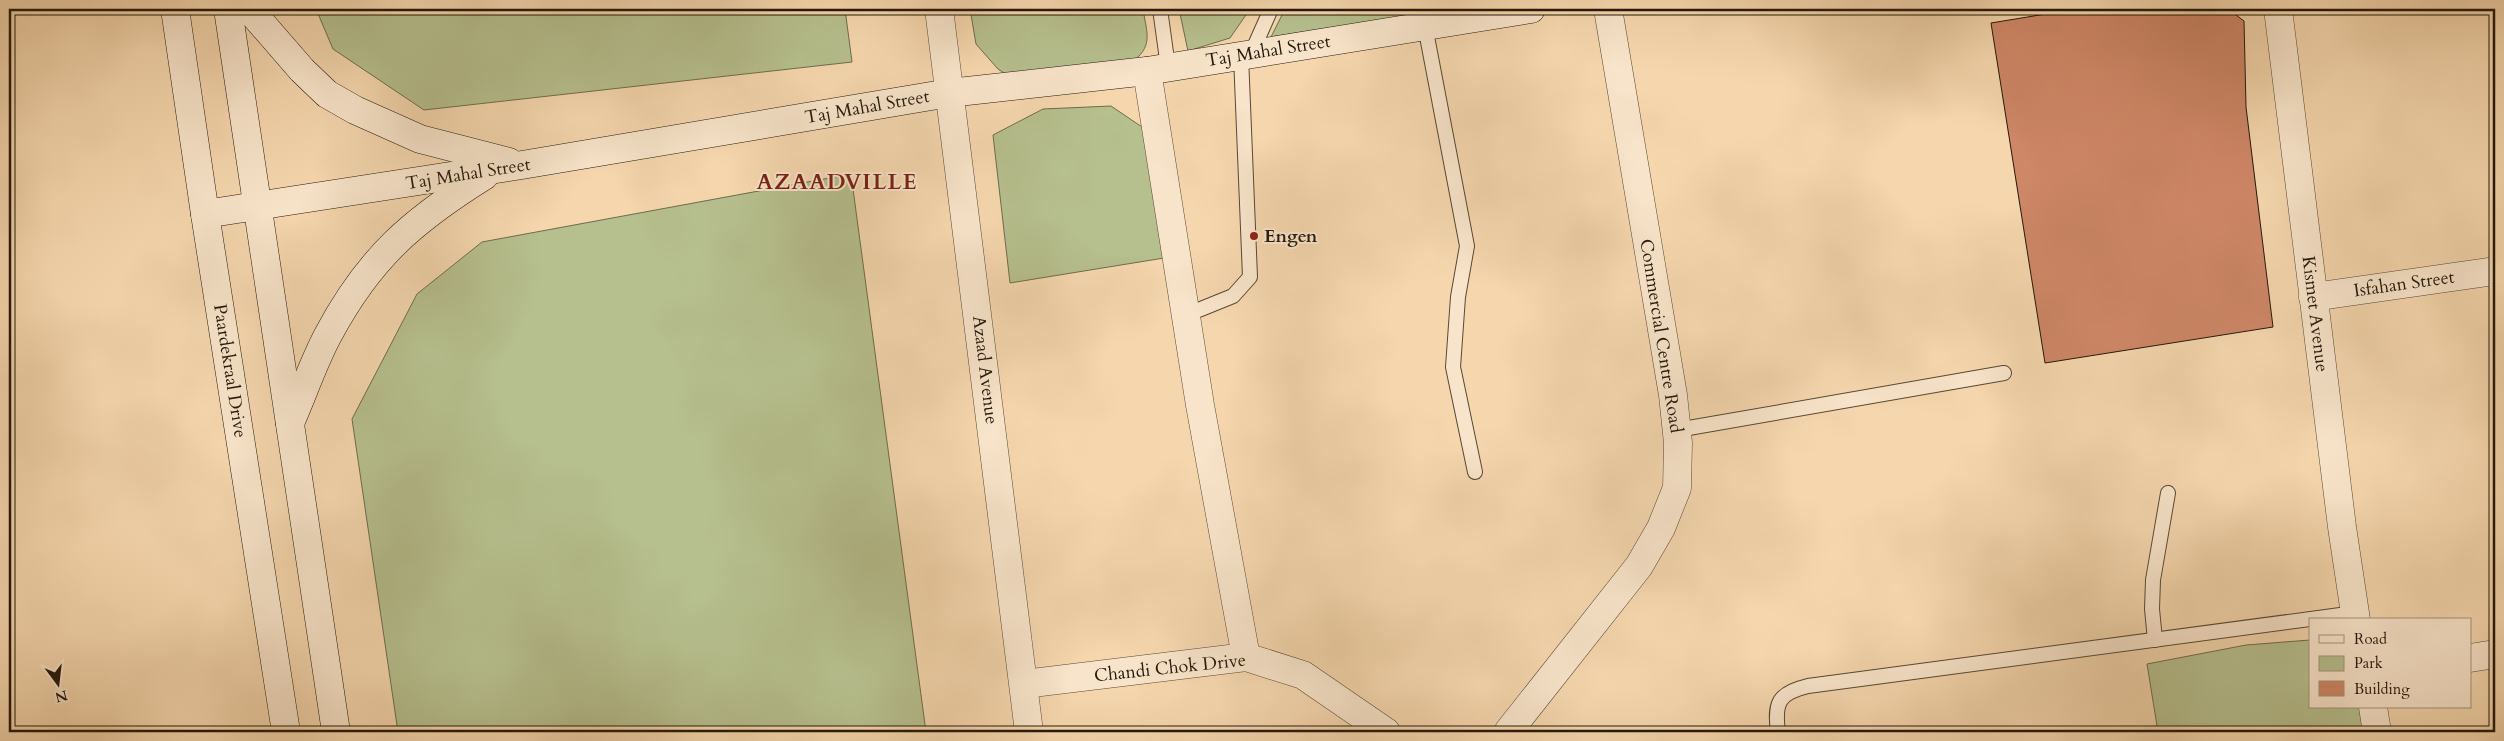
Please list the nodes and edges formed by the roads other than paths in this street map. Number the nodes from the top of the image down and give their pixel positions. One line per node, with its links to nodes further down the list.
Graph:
1 (176, 9): 17 (street, Paardekraal Drive)
2 (228, 9): 16 (street)
3 (248, 9): 14 (street)
4 (939, 9): 13 (street, Azaad Avenue)
5 (1160, 9): 12 (lane)
6 (1271, 9): 11 (lane)
7 (1531, 9): 10 (street, Taj Mahal Street)
8 (1608, 9): 23 (street, Commercial Centre Road)
9 (2278, 9): 19 (street, Kismet Avenue)
10 (1425, 26): 11 (street, Taj Mahal Street); 24 (lane)
11 (1246, 55): 12 (street, Taj Mahal Street); 20 (lane)
12 (1158, 69): 13 (street, Taj Mahal Street); 20 (street)
13 (949, 93): 14 (street, Taj Mahal Street); 33 (street, Azaad Avenue)
14 (522, 165): 15 (street, Taj Mahal Street)
15 (494, 170): 16 (street, Taj Mahal Street); 22 (street)
16 (257, 206): 17 (street, Taj Mahal Street); 22 (street)
17 (205, 214): 35 (street, Paardekraal Drive)
18 (2495, 271): 19 (street, Isfahan Street)
19 (2313, 297): 26 (street, Kismet Avenue)
20 (1186, 315): 31 (street)
21 (2004, 373): 23 (lane)
22 (290, 423): 36 (street)
23 (1676, 430): 39 (street, Commercial Centre Road)
24 (1476, 472)
25 (2168, 493): 29 (lane)
26 (2356, 616): 27 (lane)
27 (2339, 618)
28 (2309, 622): 29 (lane)
29 (2155, 640): 40 (lane)
30 (2495, 654): 32 (street)
31 (1246, 657): 33 (street, Chandi Chok Drive); 38 (street, Chandi Chok Drive)
32 (2472, 658)
33 (1024, 684): 37 (street, Azaad Avenue)
34 (2373, 708): 41 (street)
35 (286, 732)
36 (336, 732)
37 (1029, 732)
38 (1386, 732)
39 (1508, 732)
40 (1778, 732)
41 (2377, 732)

